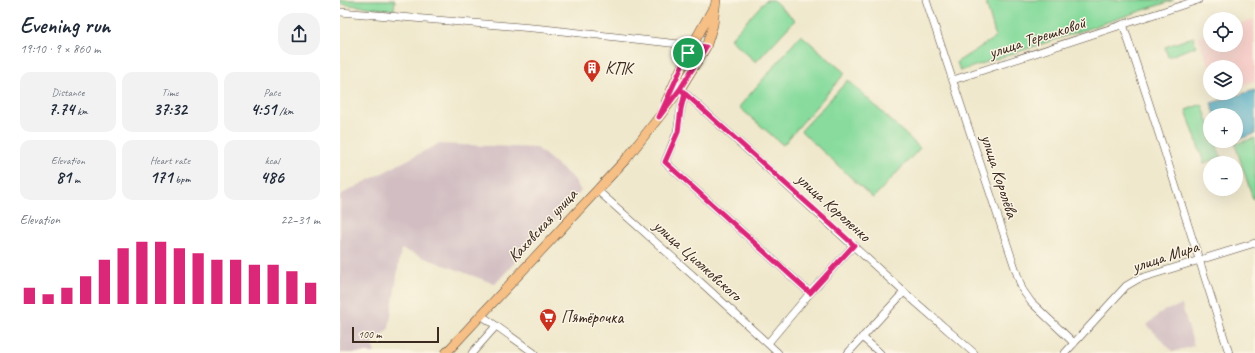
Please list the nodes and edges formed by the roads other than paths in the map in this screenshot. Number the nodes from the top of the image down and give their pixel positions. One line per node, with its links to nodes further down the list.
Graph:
1 (926, 0): 8 (street, улица Королёва)
2 (1198, 0): 5 (street, улица Терешковой)
3 (716, 2): 6 (main road, Каховская улица); 7 (main road, Каховская улица)
4 (340, 12): 6 (street)
5 (1123, 24): 8 (street, улица Терешковой); 13 (street)
6 (693, 45): 7 (street); 9 (main road, Каховская улица)
7 (706, 47): 9 (main road, Каховская улица)
8 (953, 80): 20 (street, улица Королёва)
9 (680, 88): 10 (main road, Каховская улица); 12 (street, улица Короленко); 15 (street)
10 (597, 190): 16 (main road, Каховская улица); 19 (street, улица Циолковского)
11 (1255, 243): 13 (street, улица Мира)
12 (854, 245): 14 (street, улица Короленко); 15 (street)
13 (1200, 261): 20 (street, улица Мира); 29 (street)
14 (904, 292): 18 (street); 27 (street, улица Короленко)
15 (810, 293): 19 (street)
16 (481, 315): 17 (street); 21 (main road, Каховская улица)
17 (496, 326): 22 (street); 23 (street)
18 (862, 337): 25 (street); 26 (street)
19 (768, 343): 24 (street, улица Циолковского)
20 (1074, 343): 28 (street, улица Мира)
21 (446, 353)
22 (472, 353)
23 (534, 353)
24 (778, 353)
25 (848, 353)
26 (880, 353)
27 (974, 353)
28 (1065, 353)
29 (1229, 353)

